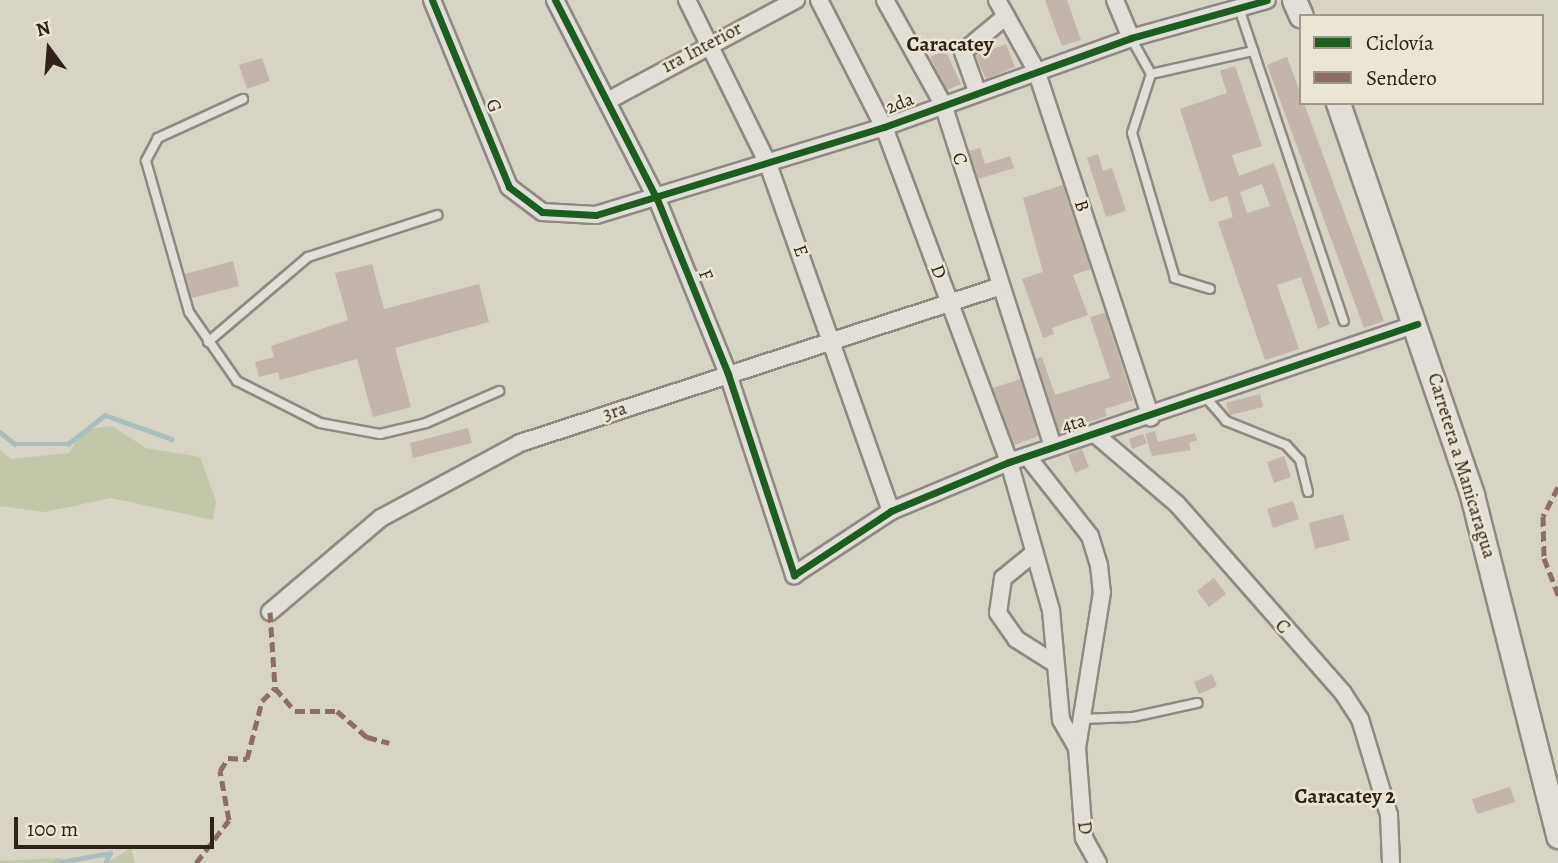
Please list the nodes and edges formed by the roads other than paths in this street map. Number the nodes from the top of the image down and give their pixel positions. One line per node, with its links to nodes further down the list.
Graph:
1 (432, 0): 25 (street, G)
2 (555, 0): 19 (street, F)
3 (687, 0): 13 (street, E)
4 (796, 0): 13 (street, 1ra Interior)
5 (819, 0): 22 (street, D)
6 (885, 0): 20 (street, C)
7 (997, 0): 11 (street, B)
8 (1115, 0): 12 (street)
9 (1267, 0): 10 (street, 2da)
10 (1238, 8): 12 (street, 2da); 14 (lane)
11 (1006, 16): 15 (street, B); 17 (street)
12 (1131, 38): 15 (street, 2da); 16 (lane)
13 (712, 40): 19 (street, 1ra Interior); 23 (street, E)
14 (1253, 51): 16 (lane); 30 (lane)
15 (1037, 71): 17 (street, 2da); 37 (street, B)
16 (1151, 74): 28 (lane)
17 (977, 91): 20 (street, 2da)
18 (243, 99): 33 (lane)
19 (611, 99): 24 (street, F)
20 (943, 104): 22 (street, 2da); 27 (street, C)
21 (1339, 105): 31 (main road, Carretera a Manicaragua)
22 (884, 127): 23 (street, 2da); 29 (street, D)
23 (768, 164): 24 (street, 2da); 32 (street, E)
24 (657, 199): 25 (street, 2da); 34 (street, F)
25 (542, 212)
26 (437, 215): 33 (lane)
27 (998, 287): 29 (street, 3ra); 40 (street, C)
28 (1210, 289)
29 (949, 302): 32 (street, 3ra); 43 (street, D)
30 (1344, 321)
31 (1417, 324): 36 (street, 4ta); 53 (main road, Carretera a Manicaragua)
32 (833, 339): 34 (street, 3ra); 45 (street, E)
33 (208, 342): 35 (lane)
34 (728, 374): 47 (street, F); 48 (street, 3ra)
35 (499, 391)
36 (1208, 400): 37 (street, 4ta); 44 (lane)
37 (1151, 417): 38 (street, 4ta)
38 (1128, 425): 39 (street, 4ta); 42 (street)
39 (1095, 434): 40 (street, 4ta); 42 (street, C)
40 (1052, 446): 41 (street, 4ta)
41 (1027, 456): 43 (street, 4ta); 51 (street, D)
42 (1125, 458): 55 (street, C)
43 (1009, 462): 45 (street, 4ta); 46 (street, D)
44 (1308, 492)
45 (891, 511): 47 (street, 4ta)
46 (1034, 553): 49 (street, D); 49 (street)
47 (794, 575)
48 (271, 612)
49 (1054, 663): 52 (street, D)
50 (1197, 702): 51 (lane)
51 (1082, 719): 52 (street, D)
52 (1077, 747): 54 (street, D)
53 (1557, 827)
54 (1098, 863)
55 (1391, 863)

